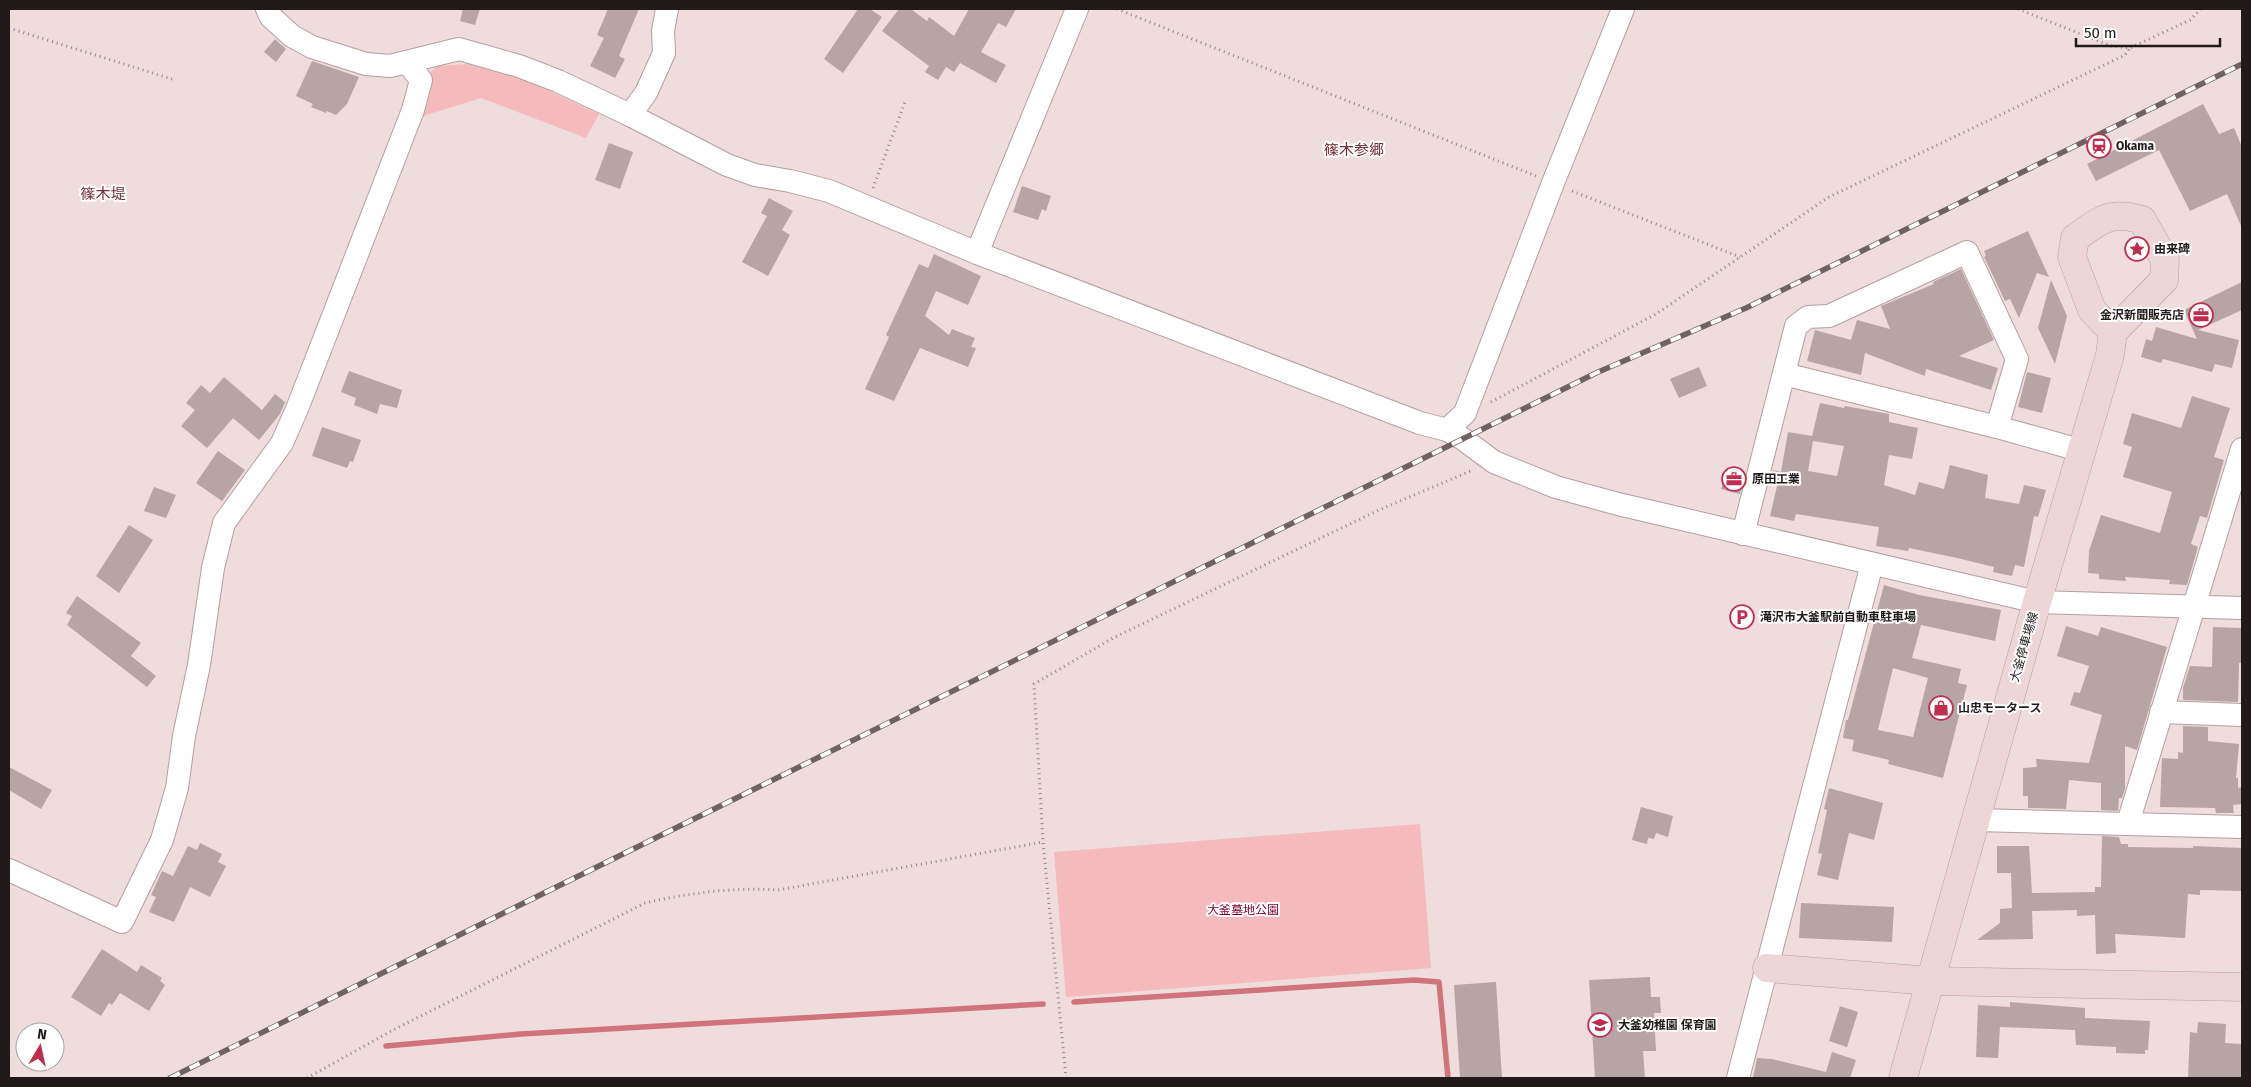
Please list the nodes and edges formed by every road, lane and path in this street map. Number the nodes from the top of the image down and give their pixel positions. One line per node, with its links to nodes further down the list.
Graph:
1 (266, 9): 10 (street)
2 (667, 9): 13 (street)
3 (1077, 9): 16 (street)
4 (1117, 9): 14 (path)
5 (1623, 9): 14 (street)
6 (2018, 9): 9 (path)
7 (2201, 9): 9 (path)
8 (9, 28): 11 (path)
9 (2130, 48): 17 (path)
10 (407, 62): 13 (street); 37 (street)
11 (176, 80)
12 (905, 102): 15 (path)
13 (630, 115): 15 (street)
14 (1553, 183): 17 (path); 20 (street)
15 (866, 206): 16 (street)
16 (977, 253): 22 (street)
17 (1741, 257): 20 (path)
18 (2113, 332): 23 (main road, 大釜停車場線)
19 (1784, 374): 21 (street); 21 (street); 26 (street)
20 (1465, 412): 22 (street)
21 (1997, 427): 23 (street)
22 (1447, 430): 25 (street)
23 (2083, 451): 28 (main road, 大釜停車場線)
24 (2240, 461): 29 (street)
25 (1494, 462): 26 (street); 36 (path)
26 (1743, 534): 27 (street)
27 (1872, 564): 28 (street); 38 (street)
28 (2038, 602): 29 (street); 33 (main road, 大釜停車場線)
29 (2194, 606): 30 (street); 31 (street)
30 (2242, 608)
31 (2162, 712): 32 (street); 34 (street)
32 (2242, 714)
33 (1975, 820): 34 (street); 39 (main road, 大釜停車場線)
34 (2128, 823): 35 (street)
35 (2242, 827)
36 (1043, 842): 41 (path); 42 (path)
37 (9, 870)
38 (1766, 968): 39 (main road); 43 (street)
39 (1931, 981): 40 (main road); 44 (main road, 大釜停車場線)
40 (2242, 987)
41 (307, 1078)
42 (1066, 1078)
43 (1738, 1078)
44 (1903, 1078)

